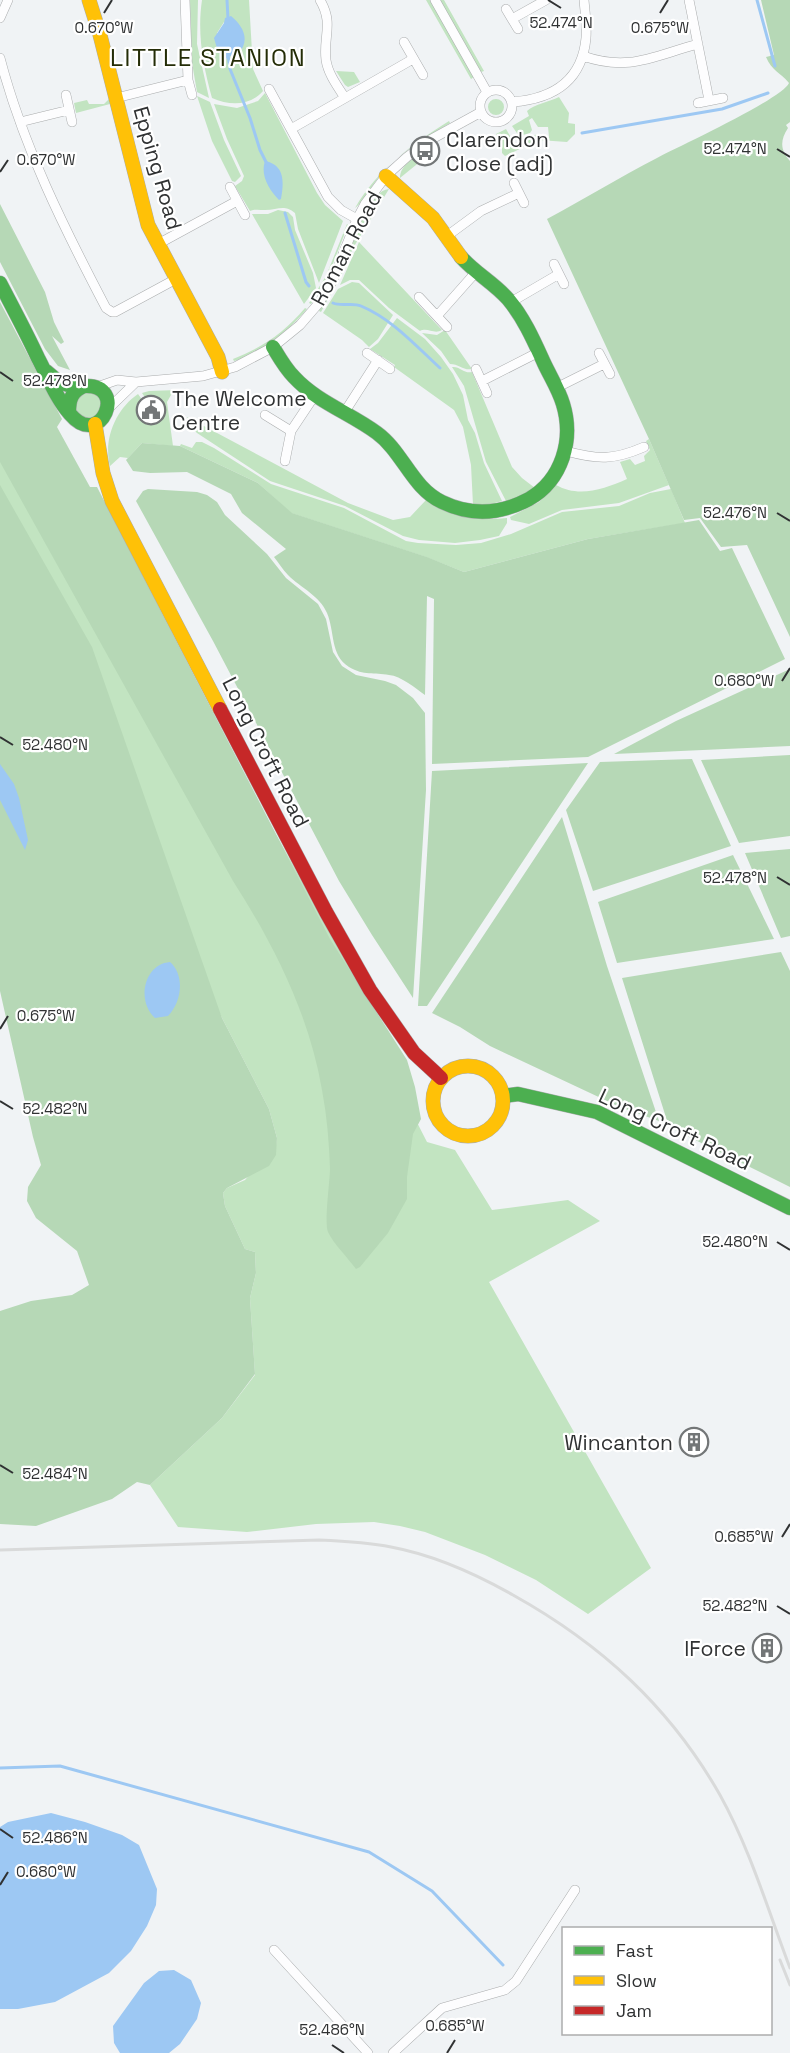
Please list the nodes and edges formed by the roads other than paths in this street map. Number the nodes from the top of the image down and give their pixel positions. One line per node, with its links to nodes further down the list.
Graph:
1 (8, 0): 10 (street)
2 (89, 0): 24 (street, Epping Road)
3 (185, 0): 19 (street)
4 (320, 0): 25 (street)
5 (435, 0): 21 (street)
6 (584, 0): 15 (street)
7 (689, 0): 14 (street)
8 (543, 1): 11 (street)
9 (506, 9): 11 (street)
10 (0, 18)
11 (512, 19): 12 (street)
12 (518, 29)
13 (404, 42): 17 (street)
14 (698, 44): 15 (street); 27 (street)
15 (582, 56): 28 (street)
16 (0, 58): 32 (street)
17 (413, 59): 18 (street); 25 (street)
18 (423, 75)
19 (188, 80): 23 (street); 24 (street)
20 (269, 89): 34 (street)
21 (487, 92): 28 (street); 31 (street)
22 (66, 95): 30 (street)
23 (192, 95)
24 (116, 98): 44 (street, Epping Road)
25 (345, 98): 34 (street)
26 (723, 98): 27 (street)
27 (709, 100): 29 (street)
28 (512, 102): 31 (street)
29 (698, 103)
30 (69, 110): 32 (street); 33 (street)
31 (481, 112): 35 (street, Roman Road)
32 (21, 122): 48 (street)
33 (72, 122)
34 (291, 129): 42 (street)
35 (386, 176): 42 (street, Roman Road); 43 (street)
36 (514, 183): 38 (street)
37 (230, 187): 39 (street)
38 (519, 193): 40 (street); 43 (street)
39 (237, 201): 41 (street); 44 (street)
40 (524, 203)
41 (244, 215)
42 (357, 219): 55 (street, Roman Road)
43 (447, 236): 46 (street)
44 (158, 244): 48 (street, Epping Road)
45 (554, 264): 47 (street)
46 (476, 272): 52 (street); 53 (street)
47 (559, 274): 50 (street); 52 (street)
48 (176, 279): 64 (street, Epping Road)
49 (0, 283): 63 (street)
50 (564, 285)
51 (419, 297): 53 (street)
52 (511, 302): 56 (street)
53 (437, 316): 54 (street)
54 (447, 327)
55 (273, 347): 64 (street, Roman Road); 72 (street)
56 (539, 352): 66 (street); 70 (street)
57 (367, 353): 59 (street)
58 (599, 354): 60 (street)
59 (378, 360): 61 (street); 75 (street)
60 (604, 364): 65 (street); 70 (street)
61 (390, 369)
62 (476, 369): 66 (street)
63 (44, 370): 69 (street); 74 (street)
64 (222, 372): 67 (street, Roman Road)
65 (610, 374)
66 (482, 381): 71 (street)
67 (136, 382): 68 (street, Roman Road); 73 (street)
68 (97, 387): 69 (street); 73 (street)
69 (78, 388): 74 (street)
70 (556, 388): 79 (street)
71 (487, 393)
72 (315, 394): 75 (street); 78 (street)
73 (108, 409): 77 (street)
74 (69, 412): 77 (street)
75 (344, 413): 79 (street)
76 (265, 415): 78 (street)
77 (95, 424): 82 (street, Long Croft Road)
78 (291, 432): 80 (street)
79 (566, 451): 81 (street)
80 (285, 461)
81 (639, 461)
82 (441, 1078): 83 (street); 83 (street)
83 (503, 1096): 84 (street, Long Croft Road)
84 (790, 1208)
85 (575, 1890): 88 (street)
86 (274, 1950): 87 (street)
87 (368, 2053)
88 (393, 2053)

